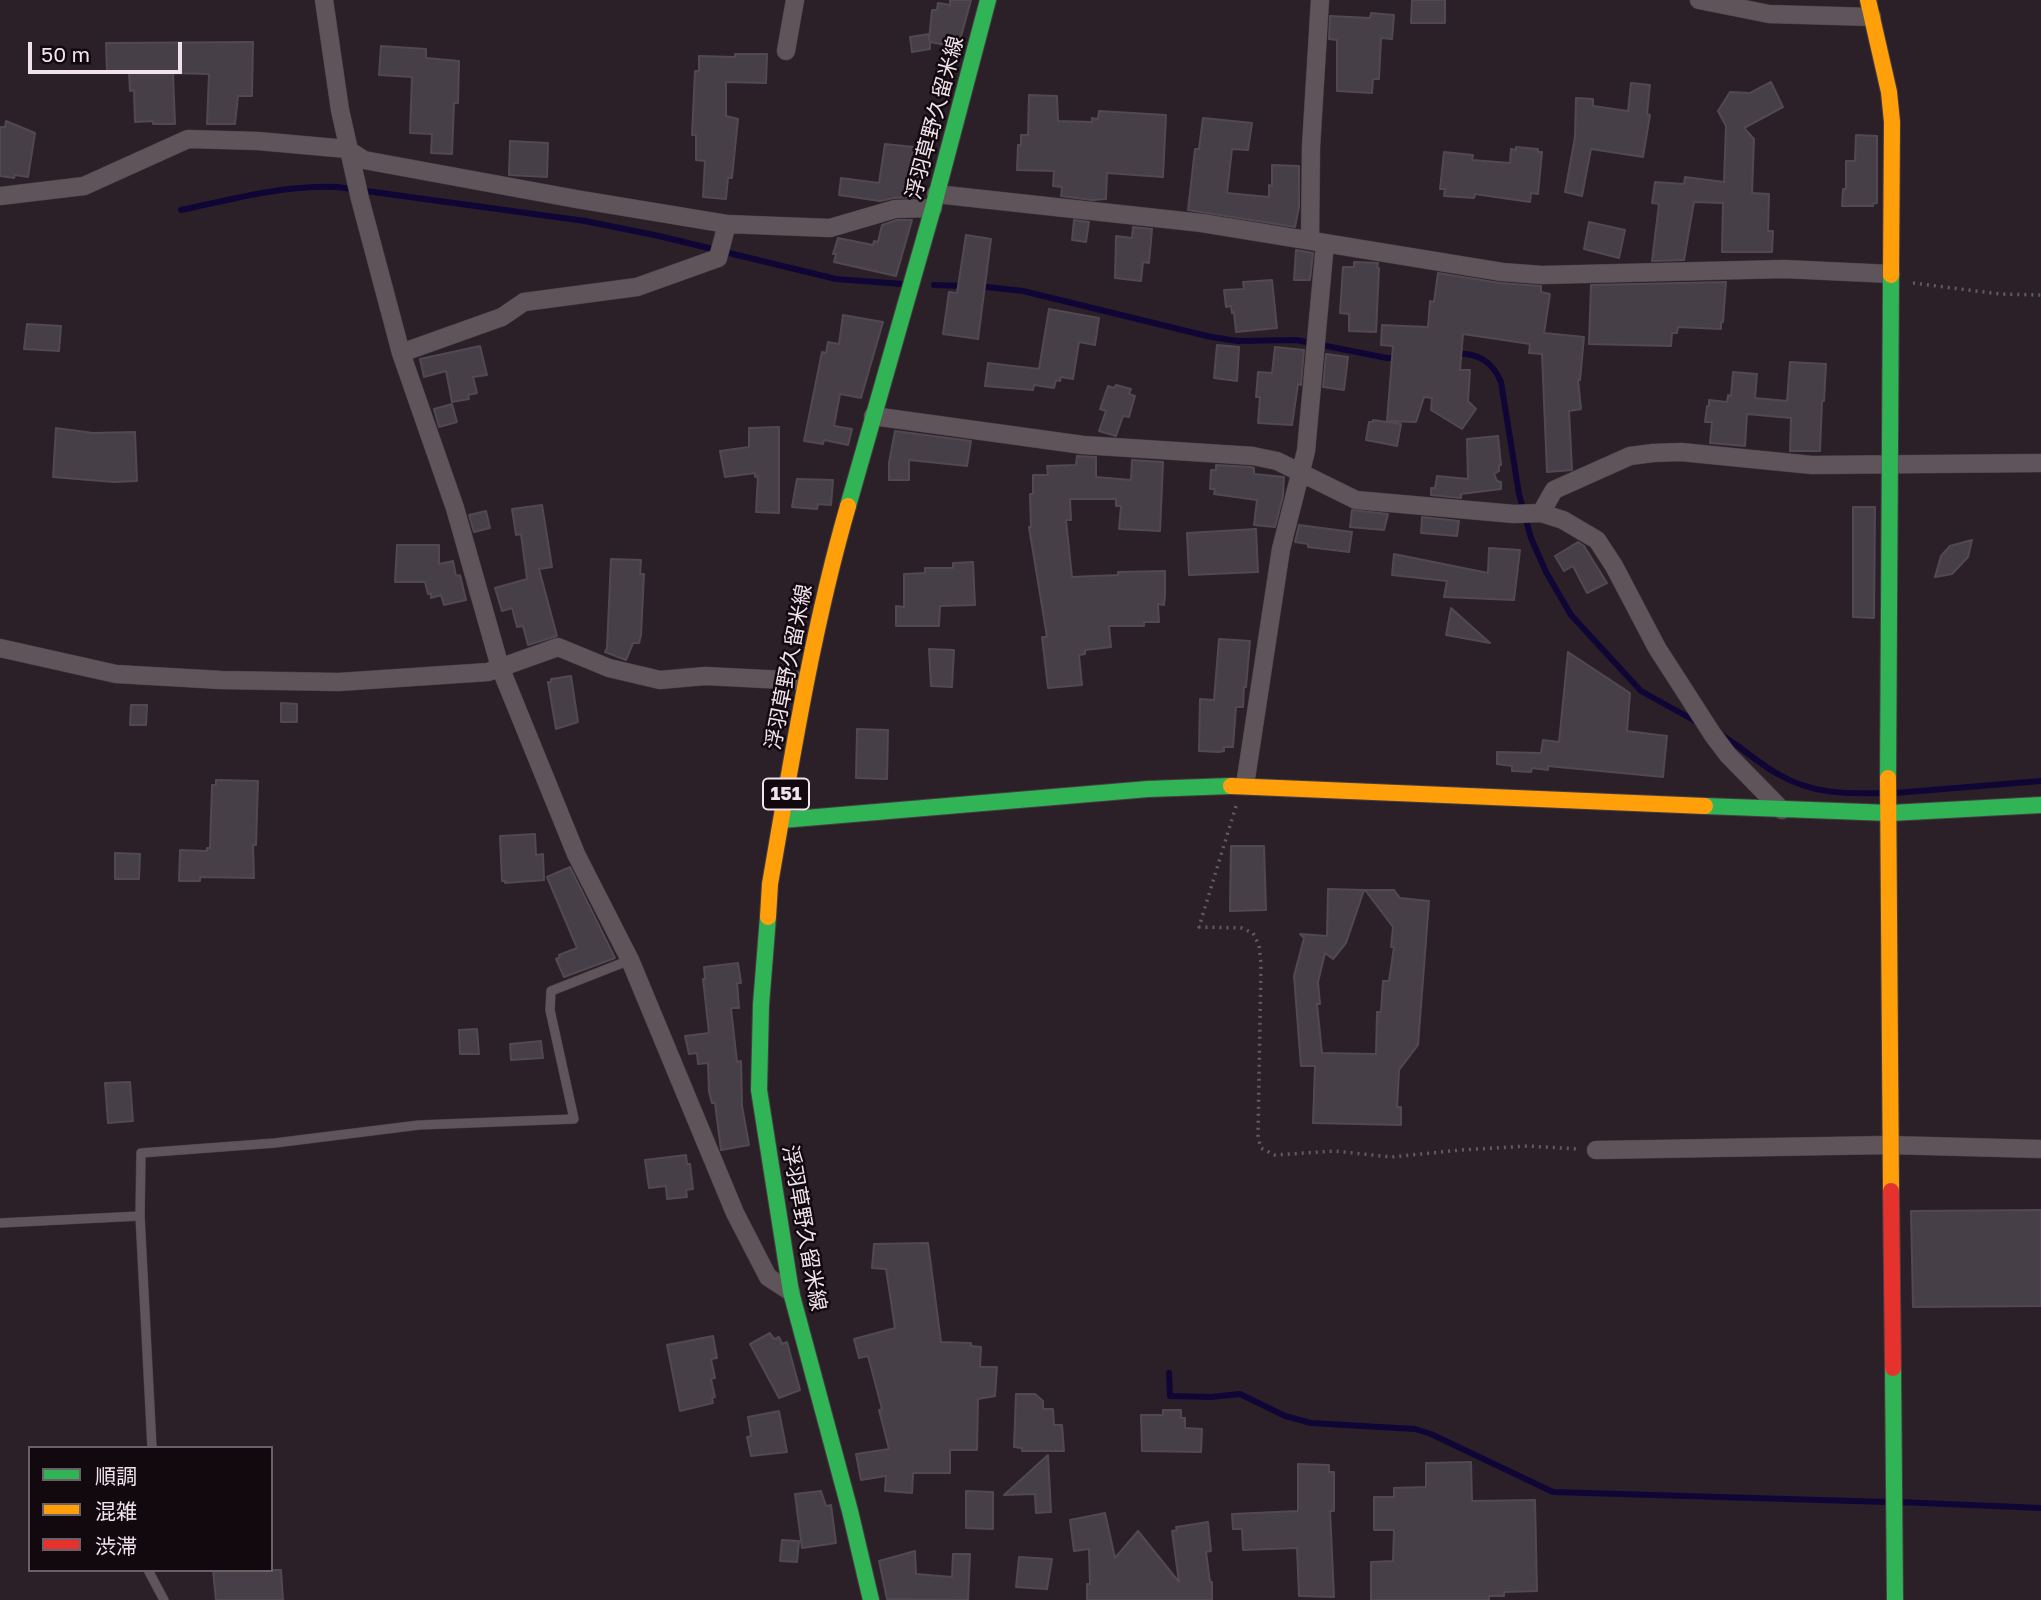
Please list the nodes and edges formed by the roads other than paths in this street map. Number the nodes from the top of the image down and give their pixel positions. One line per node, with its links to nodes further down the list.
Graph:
1 (324, 0): 8 (street)
2 (795, 0): 7 (street)
3 (988, 0): 10 (street, 浮羽草野久留米線 / 151)
4 (1320, 0): 12 (street)
5 (1699, 0): 6 (street)
6 (1870, 9): 13 (street)
7 (786, 51)
8 (347, 149): 9 (street); 11 (street); 14 (street)
9 (0, 196)
10 (934, 201): 11 (street); 12 (street); 15 (street, 浮羽草野久留米線 / 151)
11 (727, 225): 14 (street)
12 (1318, 242): 13 (street); 18 (street)
13 (1891, 276): 17 (street)
14 (401, 353): 21 (street)
15 (873, 416): 18 (street); 22 (street, 浮羽草野久留米線 / 151)
16 (2041, 463): 17 (street)
17 (1890, 465): 19 (street); 26 (street)
18 (1301, 472): 19 (street); 23 (street)
19 (1529, 513): 25 (street)
20 (0, 648): 21 (street)
21 (500, 667): 22 (street); 28 (street)
22 (805, 681): 27 (street, 浮羽草野久留米線 / 151)
23 (1245, 785): 25 (street); 27 (street)
24 (2041, 805): 26 (street)
25 (1782, 810): 26 (street)
26 (1890, 813): 29 (street)
27 (782, 820): 34 (street, 浮羽草野久留米線 / 151)
28 (630, 960): 32 (lane); 34 (street)
29 (1889, 1144): 30 (street); 31 (street); 39 (street)
30 (2041, 1149)
31 (1596, 1150)
32 (140, 1216): 33 (lane); 35 (lane)
33 (0, 1223)
34 (790, 1292): 38 (street, 浮羽草野久留米線 / 151)
35 (152, 1446)
36 (149, 1572): 37 (lane)
37 (164, 1600)
38 (871, 1600)
39 (1895, 1600)

